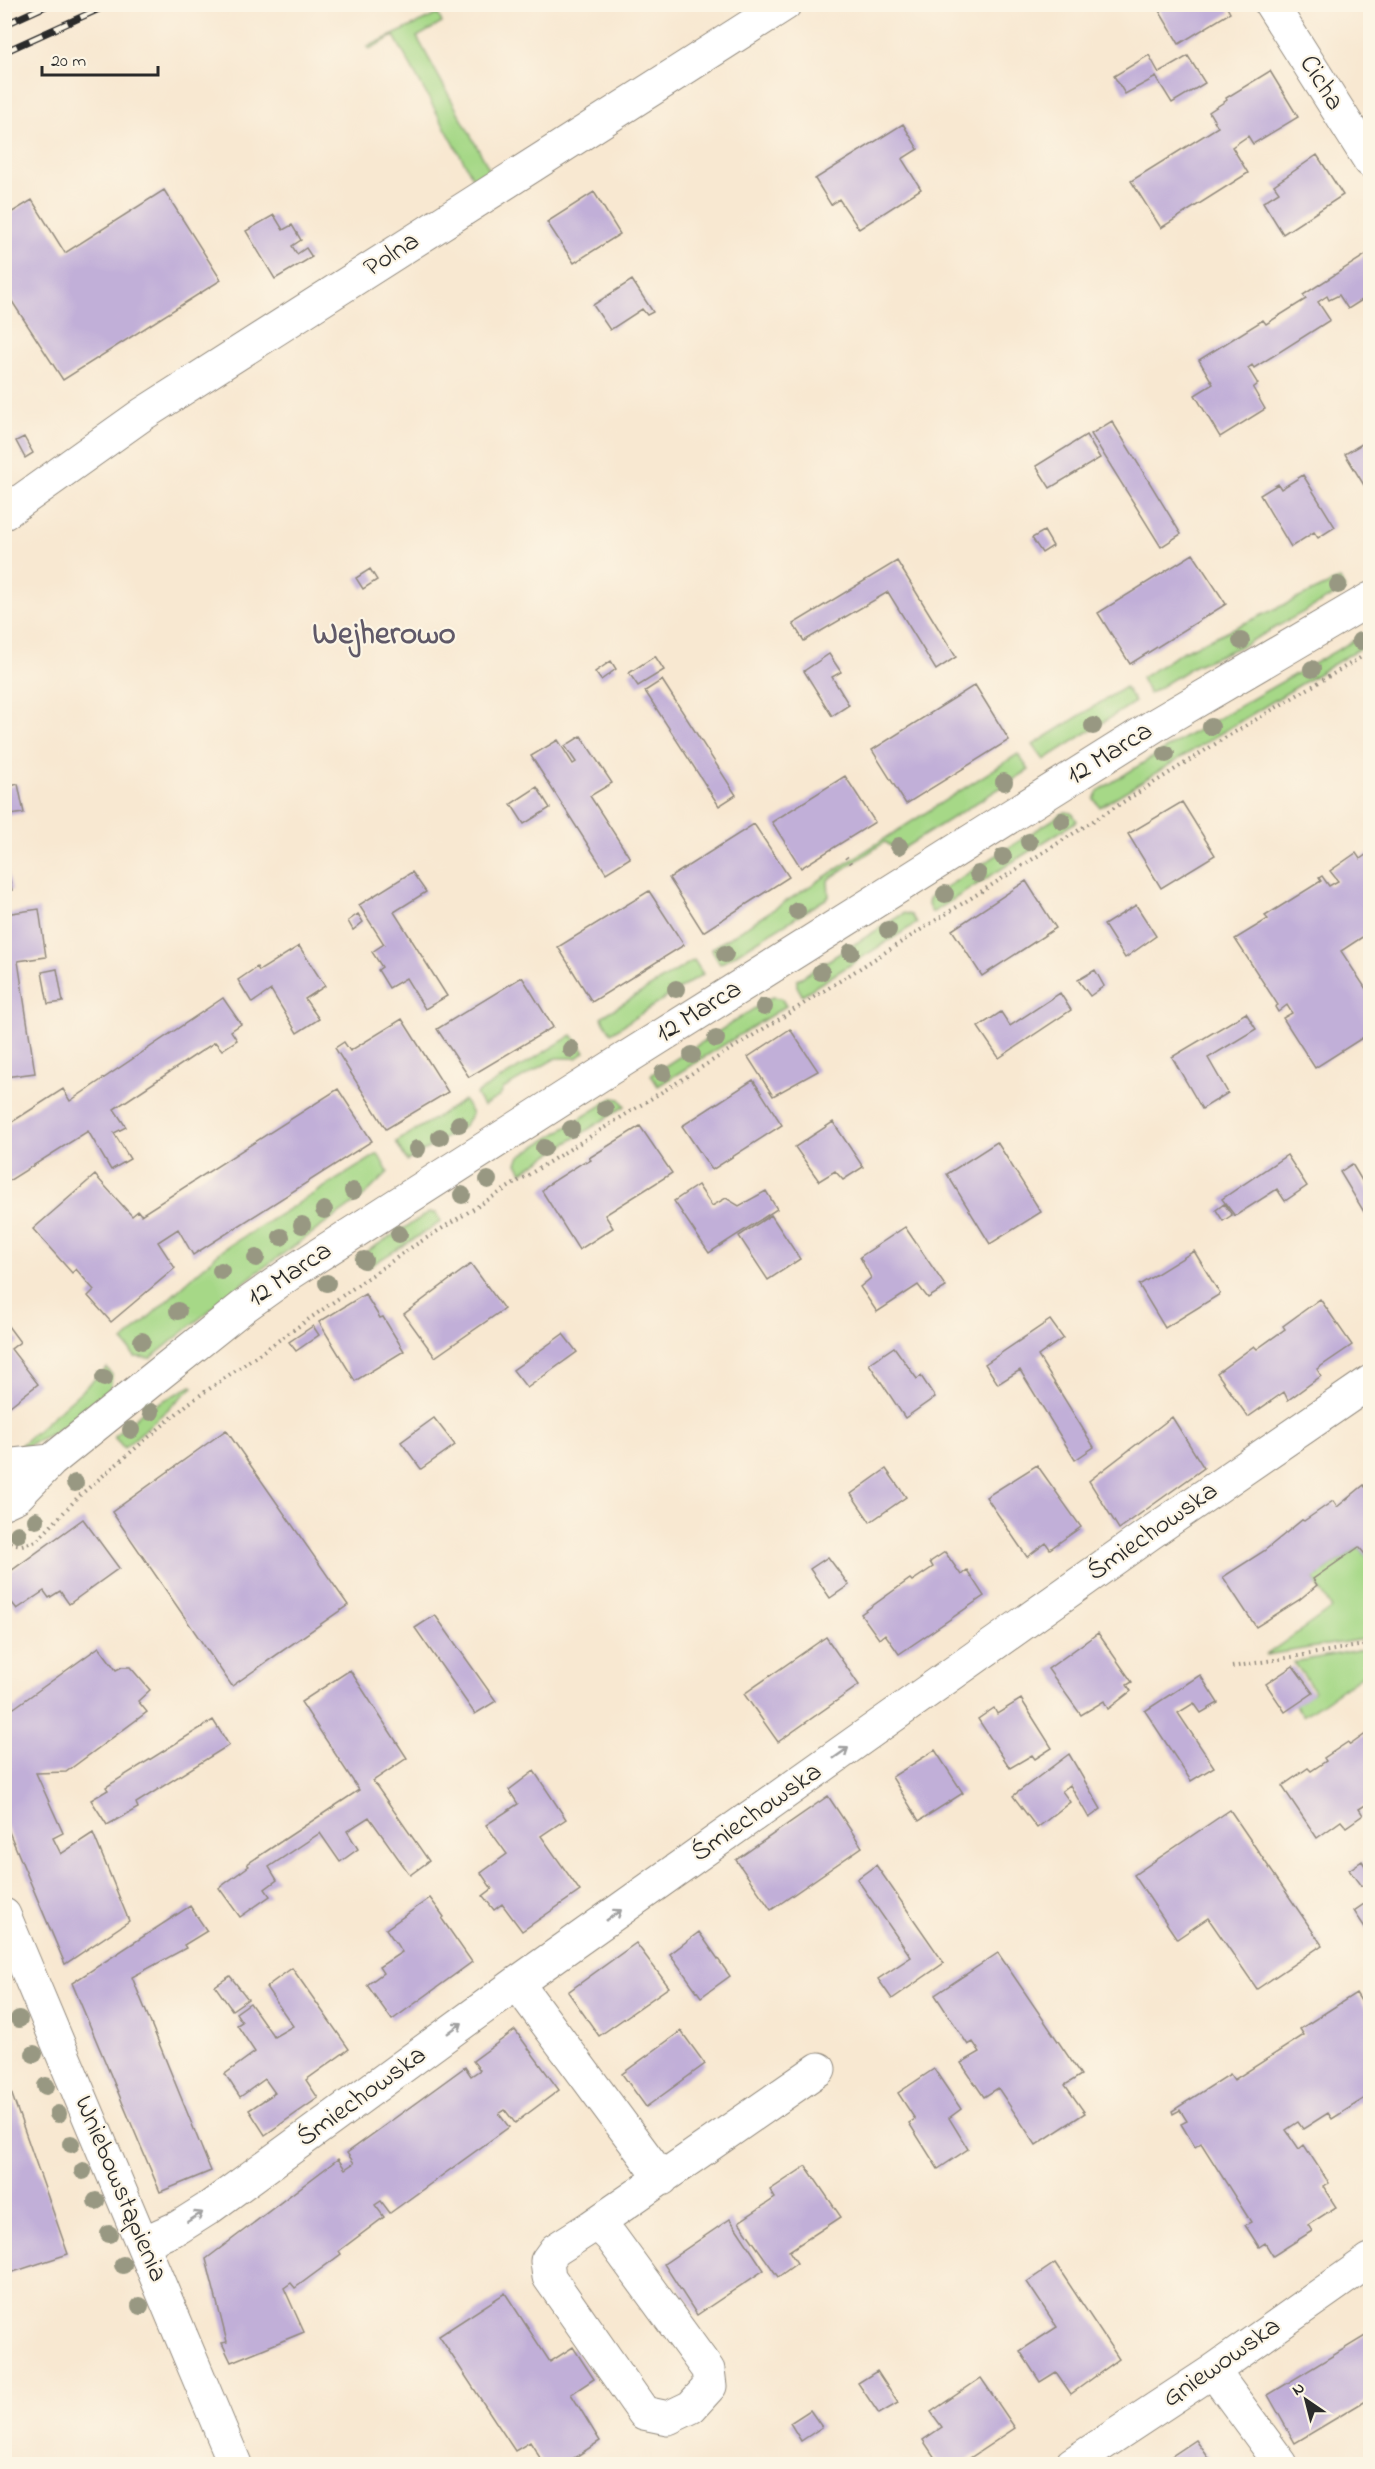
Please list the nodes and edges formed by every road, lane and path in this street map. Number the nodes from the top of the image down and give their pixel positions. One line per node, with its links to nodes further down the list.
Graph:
1 (785, 4): 4 (street, Polna)
2 (1271, 4): 3 (street, Cicha)
3 (1371, 161)
4 (4, 513)
5 (1371, 599): 10 (street, 12 Marca)
6 (1371, 652): 13 (path)
7 (846, 857): 8 (path)
8 (851, 864)
9 (1371, 1382): 17 (street, Śmiechowska, one-way to 9)
10 (51, 1461): 11 (street); 12 (street, 12 Marca)
11 (4, 1466)
12 (4, 1502)
13 (4, 1529)
14 (1371, 1644): 15 (path)
15 (1232, 1667)
16 (4, 1915): 21 (street, Wniebowstąpienia)
17 (517, 1983): 19 (street); 21 (street, Śmiechowska, one-way to 17)
18 (819, 2069): 19 (street)
19 (662, 2179): 20 (street)
20 (591, 2227): 20 (street)
21 (143, 2243): 24 (street, Wniebowstąpienia)
22 (1371, 2259): 23 (street, Gniewowska)
23 (1214, 2371): 25 (street, Gniewowska); 26 (street)
24 (224, 2460)
25 (1072, 2464)
26 (1281, 2464)

